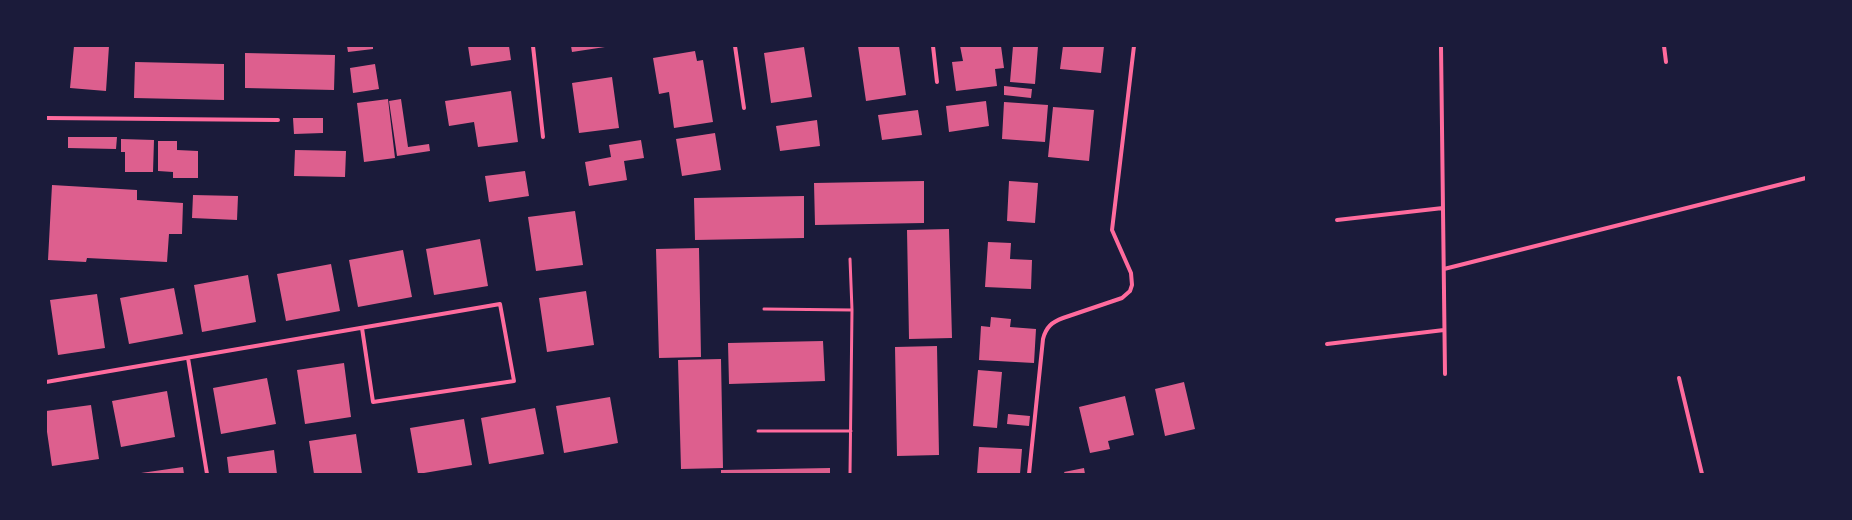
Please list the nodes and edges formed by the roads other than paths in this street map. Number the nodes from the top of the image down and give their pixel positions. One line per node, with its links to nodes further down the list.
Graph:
1 (532, 46): 12 (street)
2 (736, 46): 9 (street)
3 (933, 46): 8 (street)
4 (1134, 46): 31 (street)
5 (1441, 46): 14 (street)
6 (1664, 46): 7 (street)
7 (1666, 62)
8 (936, 82)
9 (744, 108)
10 (46, 118): 11 (street)
11 (278, 120)
12 (543, 137)
13 (1806, 178): 17 (street)
14 (1443, 208): 15 (street); 17 (street)
15 (1337, 220)
16 (850, 260): 19 (lane)
17 (1444, 270): 21 (street)
18 (764, 309): 19 (lane)
19 (852, 310): 28 (lane)
20 (362, 328): 20 (street); 23 (street)
21 (1444, 330): 22 (street); 24 (street)
22 (1327, 344)
23 (188, 358): 26 (street); 29 (street)
24 (1445, 374)
25 (1679, 378): 32 (street)
26 (46, 382)
27 (758, 431): 28 (lane)
28 (851, 431): 30 (lane)
29 (207, 474)
30 (850, 474)
31 (1029, 474)
32 (1702, 474)

